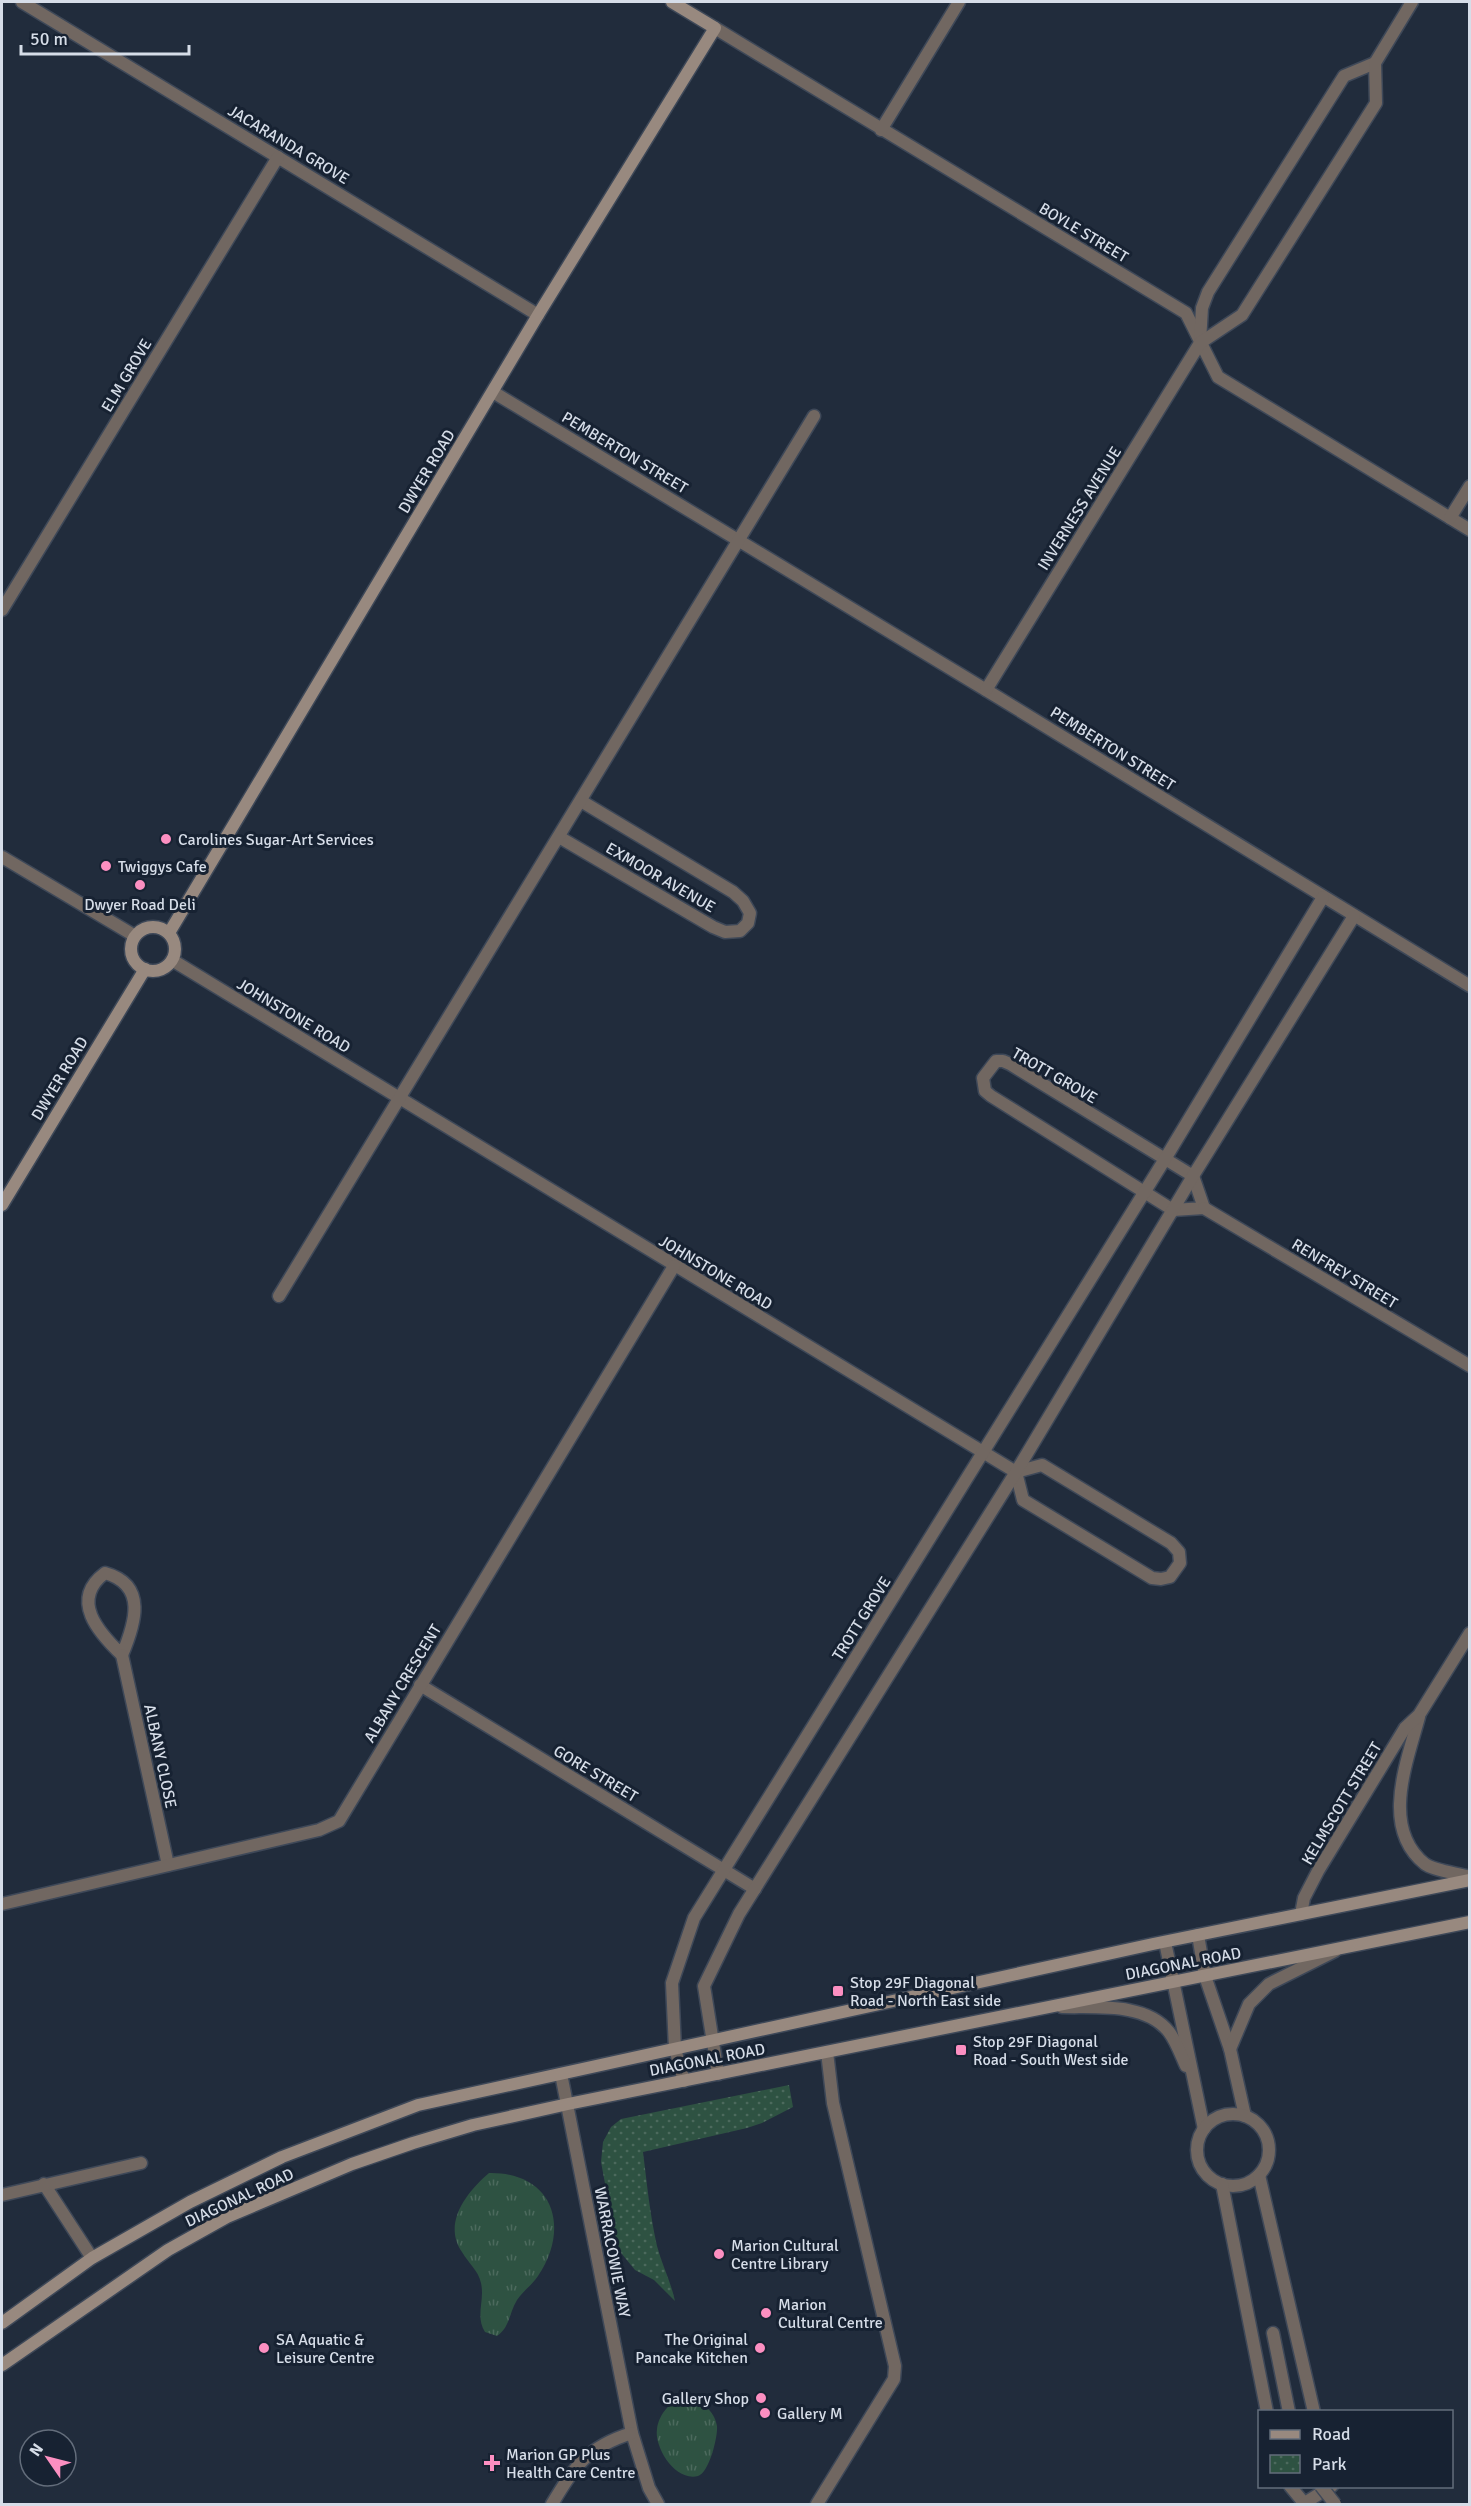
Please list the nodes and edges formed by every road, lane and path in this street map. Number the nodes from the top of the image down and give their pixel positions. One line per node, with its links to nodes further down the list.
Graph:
1 (22, 2): 8 (street, JACARANDA GROVE)
2 (672, 2): 5 (main road, BOYLE STREET)
3 (959, 2): 7 (street)
4 (1412, 2): 6 (street)
5 (715, 28): 7 (street, BOYLE STREET); 9 (main road, DWYER ROAD)
6 (1375, 63): 10 (street, INVERNESS AVENUE); 10 (street, INVERNESS AVENUE)
7 (881, 130): 10 (street, BOYLE STREET)
8 (278, 157): 9 (street, JACARANDA GROVE); 17 (street, ELM GROVE)
9 (538, 315): 11 (main road, DWYER ROAD)
10 (1200, 343): 14 (street, BOYLE STREET); 18 (street, INVERNESS AVENUE)
11 (493, 392): 16 (street, PEMBERTON STREET); 24 (main road, DWYER ROAD)
12 (814, 416): 16 (street)
13 (1470, 486): 14 (street)
14 (1450, 518): 15 (street, BOYLE STREET)
15 (1470, 530)
16 (739, 541): 18 (street, PEMBERTON STREET); 19 (street)
17 (2, 610)
18 (986, 690): 22 (street, PEMBERTON STREET)
19 (581, 801): 20 (street); 20 (street, EXMOOR AVENUE)
20 (559, 837): 29 (street)
21 (2, 857): 25 (street)
22 (1323, 897): 23 (street, PEMBERTON STREET); 30 (street, TROTT GROVE)
23 (1354, 916): 28 (street, PEMBERTON STREET); 31 (street)
24 (169, 933): 25 (main road); 26 (main road)
25 (135, 936): 27 (main road)
26 (172, 960): 27 (main road); 29 (street, JOHNSTONE ROAD)
27 (145, 969): 32 (main road, DWYER ROAD)
28 (1470, 986)
29 (400, 1098): 37 (street, JOHNSTONE ROAD); 38 (street)
30 (1165, 1159): 31 (street, TROTT GROVE); 33 (street, TROTT GROVE); 33 (street, TROTT GROVE)
31 (1193, 1176): 35 (street); 36 (street)
32 (6, 1188): 34 (main road, DWYER ROAD)
33 (1143, 1192): 36 (street, TROTT GROVE); 40 (street, TROTT GROVE)
34 (2, 1204)
35 (1204, 1208): 36 (street); 39 (street, RENFREY STREET)
36 (1173, 1210): 41 (street)
37 (674, 1266): 40 (street, JOHNSTONE ROAD); 44 (street, ALBANY CRESCENT)
38 (279, 1296)
39 (1470, 1366)
40 (984, 1452): 41 (street, JOHNSTONE ROAD); 47 (street, TROTT GROVE)
41 (1016, 1472): 41 (street); 49 (street)
42 (1470, 1633): 45 (street, KELMSCOTT STREET)
43 (122, 1654): 43 (street); 46 (street, ALBANY CLOSE)
44 (420, 1685): 46 (street, ALBANY CRESCENT); 47 (street, GORE STREET)
45 (1419, 1715): 48 (street, KELMSCOTT STREET); 51 (street, KELMSCOTT STREET)
46 (168, 1865): 50 (street, ALBANY CRESCENT)
47 (724, 1870): 49 (street, GORE STREET); 60 (street, TROTT GROVE)
48 (1470, 1879): 51 (main road, DIAGONAL ROAD)
49 (754, 1889): 59 (street)
50 (2, 1904)
51 (1302, 1914): 53 (main road, DIAGONAL ROAD)
52 (1470, 1922): 55 (main road, DIAGONAL ROAD)
53 (1198, 1935): 54 (main road, DIAGONAL ROAD); 56 (street)
54 (1165, 1942): 57 (street); 59 (main road, DIAGONAL ROAD)
55 (1343, 1948): 56 (main road, DIAGONAL ROAD); 61 (street)
56 (1205, 1976): 57 (main road, DIAGONAL ROAD); 61 (street)
57 (1173, 1982): 58 (main road, DIAGONAL ROAD); 65 (street)
58 (1051, 2007): 62 (main road, DIAGONAL ROAD); 65 (street)
59 (712, 2040): 60 (main road, DIAGONAL ROAD); 64 (street)
60 (675, 2049): 63 (main road, DIAGONAL ROAD); 66 (street, TROTT GROVE)
61 (1230, 2049): 68 (street)
62 (827, 2052): 64 (main road, DIAGONAL ROAD); 89 (street)
63 (561, 2074): 67 (street, WARRACOWIE WAY); 75 (main road, DIAGONAL ROAD)
64 (718, 2074): 66 (main road, DIAGONAL ROAD)
65 (1193, 2080): 69 (street)
66 (684, 2081): 67 (main road, DIAGONAL ROAD)
67 (568, 2104): 78 (main road, DIAGONAL ROAD); 82 (street, WARRACOWIE WAY)
68 (1245, 2116): 69 (street); 71 (street)
69 (1204, 2130): 73 (street)
70 (141, 2163): 72 (street)
71 (1259, 2175): 73 (street); 81 (street)
72 (44, 2184): 74 (street); 75 (street)
73 (1222, 2184): 79 (street)
74 (2, 2195)
75 (92, 2258): 76 (main road, DIAGONAL ROAD)
76 (2, 2323)
77 (1273, 2332): 80 (street)
78 (2, 2365)
79 (1267, 2410)
80 (1289, 2410)
81 (1314, 2410)
82 (632, 2433): 87 (street); 88 (street, WARRACOWIE WAY)
83 (1291, 2488): 86 (street)
84 (1322, 2488): 90 (street, bridge)
85 (1330, 2488): 86 (street)
86 (1303, 2504)
87 (552, 2505)
88 (658, 2505)
89 (817, 2505)
90 (1335, 2505)

